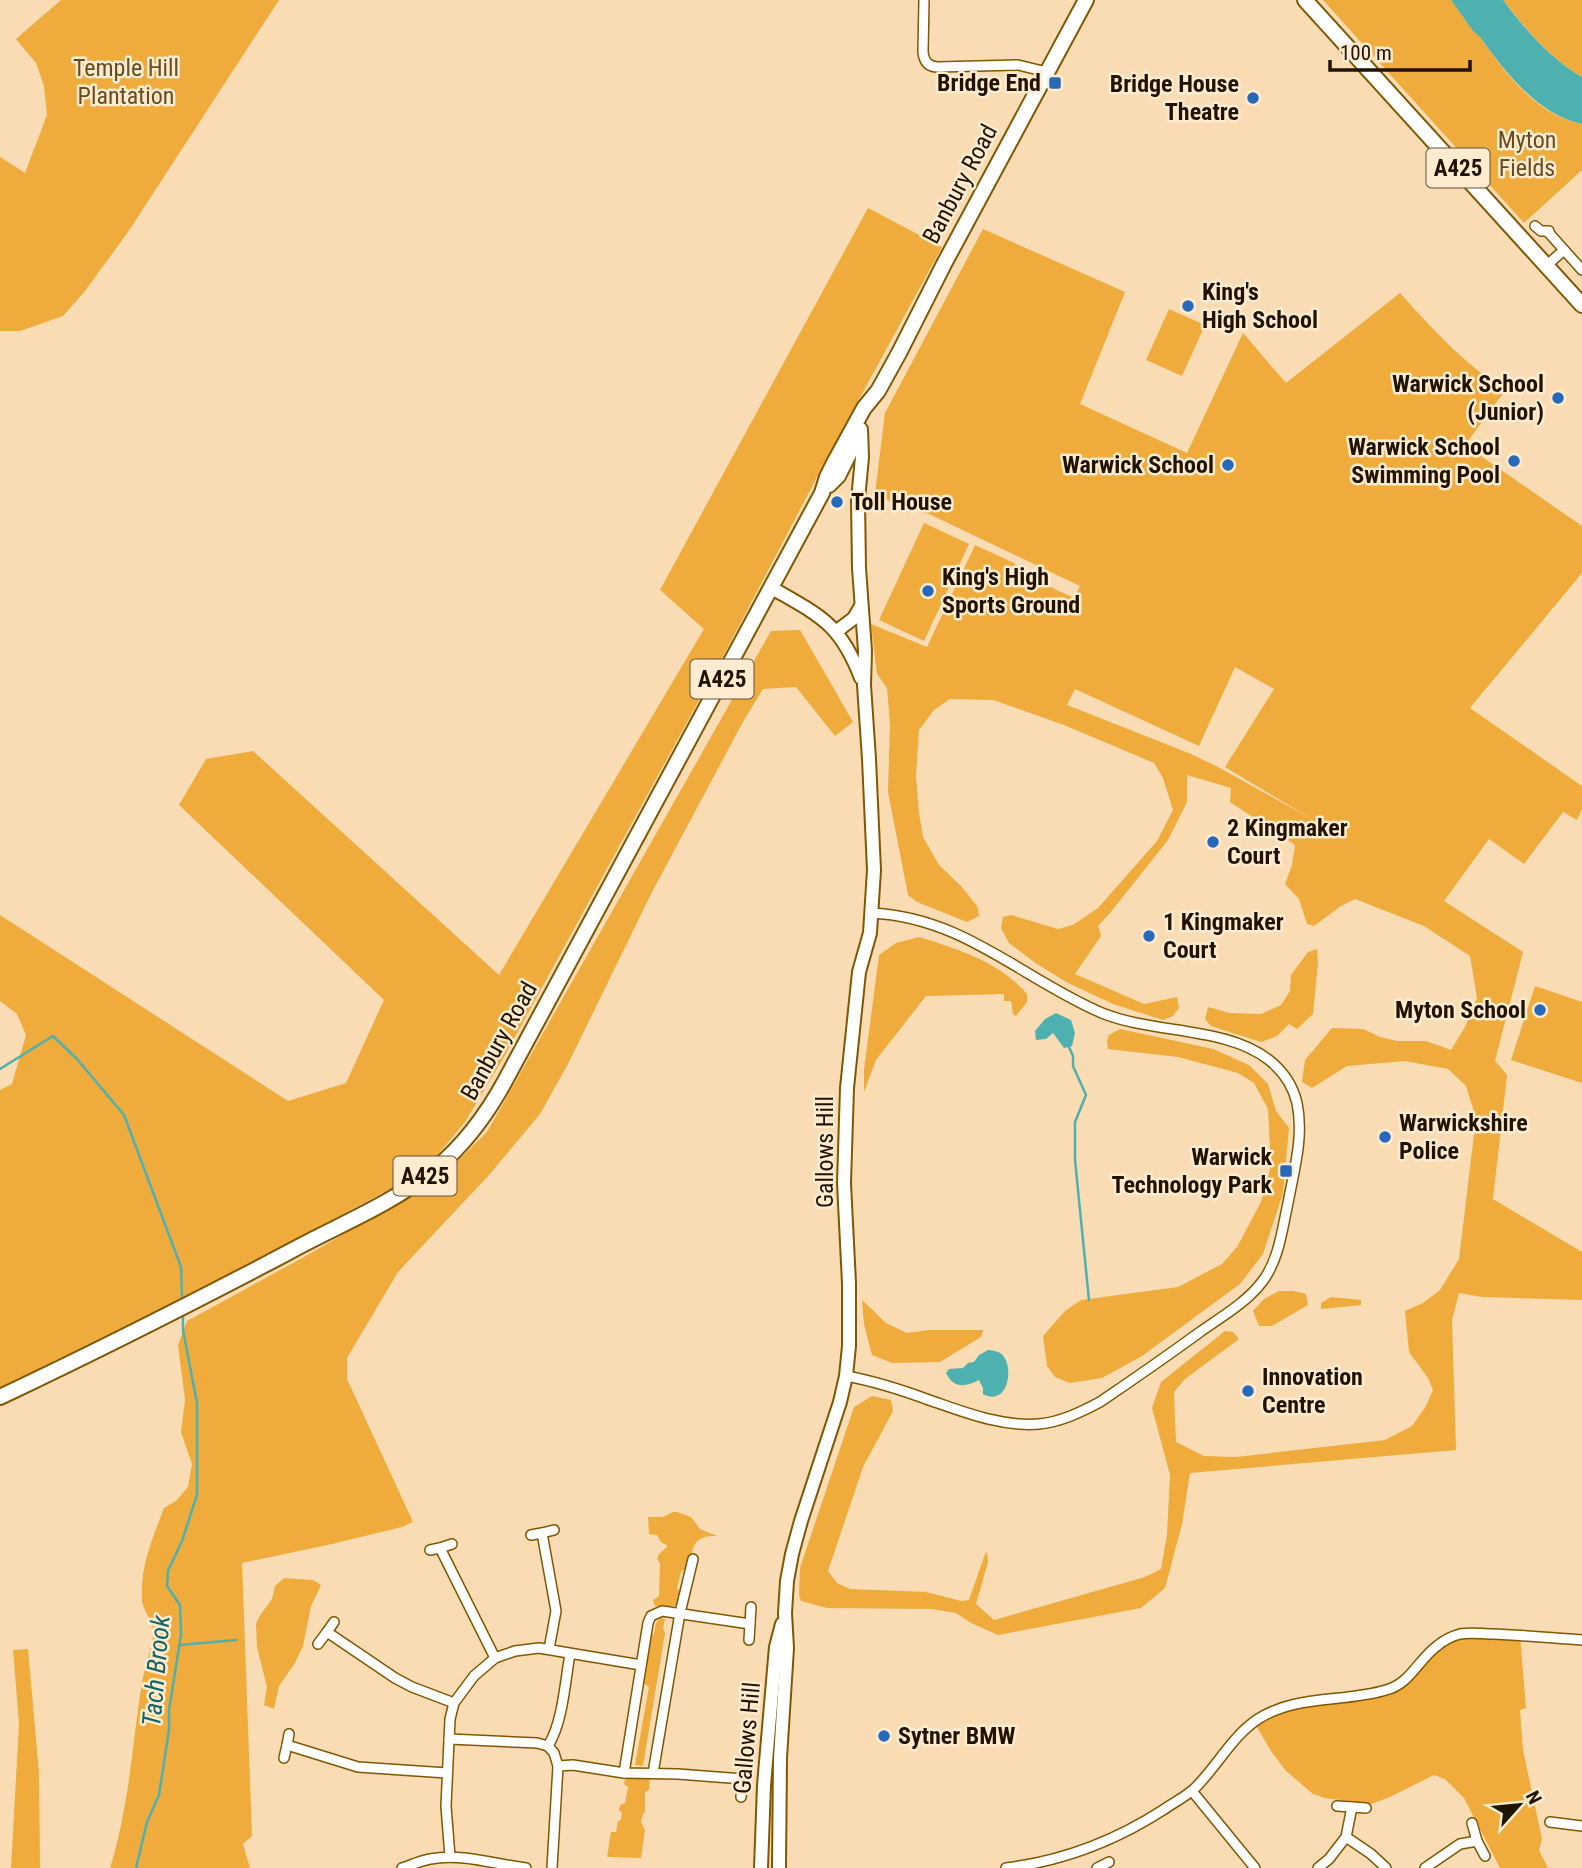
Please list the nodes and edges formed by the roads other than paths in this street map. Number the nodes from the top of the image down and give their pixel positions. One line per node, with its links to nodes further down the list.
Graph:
1 (924, 0): 4 (street)
2 (1086, 0): 4 (main road, Banbury Road / A425)
3 (1306, 0): 7 (main road, A425)
4 (1047, 72): 10 (main road, Banbury Road / A425)
5 (1535, 226): 6 (street)
6 (1564, 250): 7 (street); 8 (street)
7 (1546, 265): 9 (main road, A425)
8 (1582, 270)
9 (1582, 306)
10 (878, 391): 11 (main road, Banbury Road / A425); 12 (main road, Banbury Road / A425)
11 (862, 429): 12 (main road, Banbury Road / A425); 14 (street, Gallows Hill)
12 (822, 493): 13 (main road, Banbury Road / A425)
13 (772, 588): 15 (street, Gallows Hill); 19 (main road, Banbury Road / A425)
14 (861, 607): 15 (street); 16 (street, Gallows Hill)
15 (837, 631): 16 (street, Gallows Hill)
16 (864, 685): 17 (street, Gallows Hill)
17 (871, 913): 18 (street, Gallows Hill); 18 (street)
18 (846, 1376): 27 (street, Gallows Hill)
19 (0, 1397)
20 (554, 1530): 21 (street)
21 (542, 1533): 22 (street); 34 (street)
22 (531, 1535)
23 (452, 1544): 36 (street)
24 (693, 1559): 26 (street)
25 (751, 1607): 29 (street)
26 (680, 1613): 29 (street); 37 (street); 48 (street)
27 (785, 1614): 67 (street, Gallows Hill); 68 (street, Gallows Hill)
28 (334, 1622): 30 (street)
29 (750, 1624): 31 (street)
30 (327, 1632): 33 (street); 38 (street)
31 (749, 1640)
32 (1582, 1640): 50 (street)
33 (318, 1644)
34 (549, 1649): 35 (street); 36 (street)
35 (570, 1654): 37 (street); 42 (street)
36 (495, 1658): 38 (street)
37 (640, 1665): 47 (street)
38 (454, 1703): 40 (street)
39 (289, 1734): 41 (street)
40 (449, 1739): 42 (street); 46 (street)
41 (287, 1745): 43 (street); 46 (street)
42 (548, 1746): 45 (street)
43 (284, 1758)
44 (745, 1759): 49 (street)
45 (558, 1766): 47 (street); 66 (street)
46 (447, 1773): 61 (street)
47 (624, 1773): 48 (street)
48 (653, 1773): 49 (street)
49 (743, 1779): 51 (street)
50 (1192, 1791): 63 (street); 69 (street)
51 (741, 1797)
52 (1337, 1806): 53 (street)
53 (1352, 1807): 54 (street); 58 (street)
54 (1366, 1808)
55 (1550, 1822): 57 (street)
56 (1472, 1823): 59 (street)
57 (1582, 1826)
58 (1346, 1837): 71 (street); 72 (street)
59 (1477, 1841): 60 (street); 73 (street)
60 (1485, 1856)
61 (450, 1857): 64 (street); 65 (street)
62 (1109, 1862): 70 (street)
63 (1252, 1867)
64 (402, 1868)
65 (526, 1868)
66 (552, 1868)
67 (761, 1868)
68 (779, 1868)
69 (1006, 1868)
70 (1097, 1868)
71 (1318, 1868)
72 (1386, 1868)
73 (1425, 1868)

